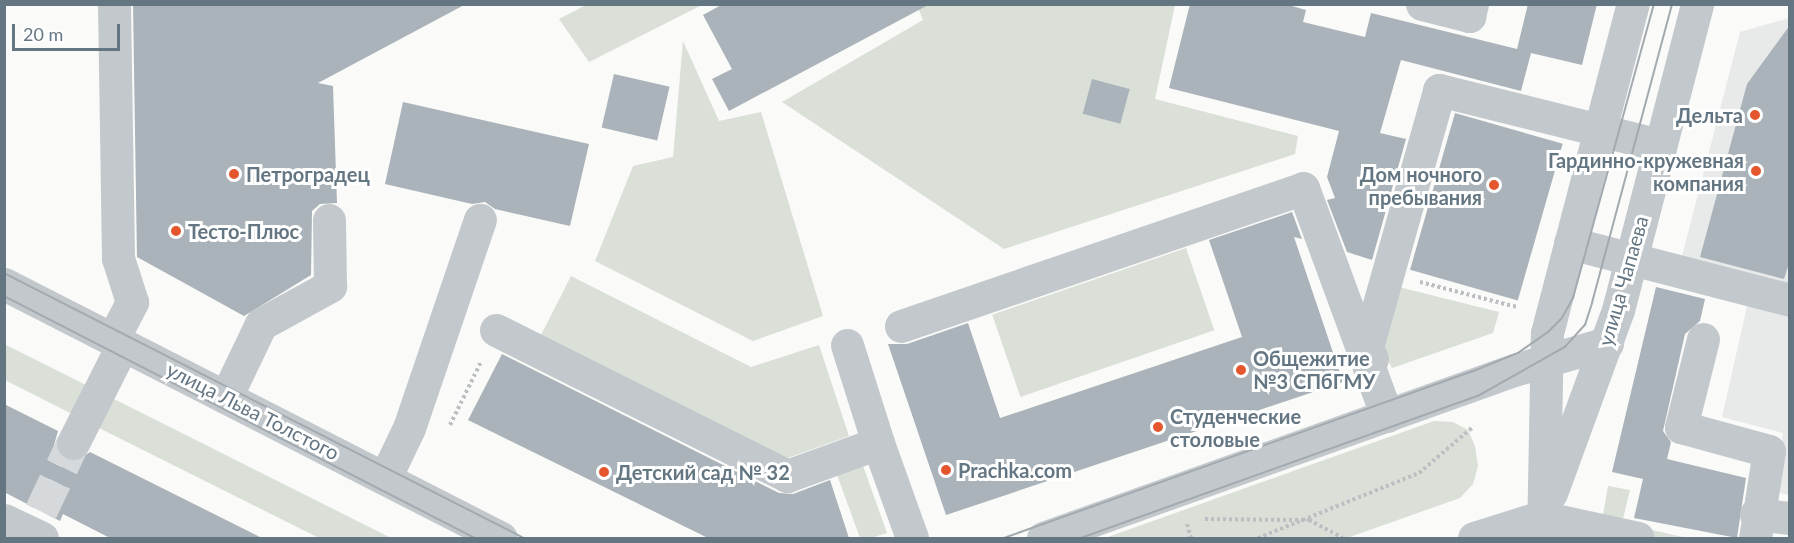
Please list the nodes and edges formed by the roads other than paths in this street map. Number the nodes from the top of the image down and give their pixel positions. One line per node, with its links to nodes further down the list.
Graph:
1 (114, 4): 17 (street)
2 (1422, 4): 3 (street)
3 (1472, 4)
4 (1633, 4): 6 (street)
5 (1696, 4): 7 (street, улица Чапаева)
6 (1600, 131): 7 (street); 10 (street); 22 (street)
7 (1660, 145): 11 (street, улица Чапаева)
8 (329, 220): 21 (street)
9 (480, 220): 25 (street)
10 (1570, 243): 11 (street); 20 (street)
11 (1631, 259): 13 (street); 18 (street, улица Чапаева)
12 (4, 284): 17 (street, улица Льва Толстого)
13 (1790, 300)
14 (901, 326): 22 (street)
15 (496, 330): 24 (street)
16 (1703, 339): 27 (street)
17 (118, 342): 21 (street, улица Льва Толстого); 23 (street)
18 (1607, 343): 20 (street); 28 (street, улица Чапаева)
19 (847, 345): 24 (street)
20 (1545, 360): 22 (street); 28 (street)
21 (226, 397): 25 (street, улица Льва Толстого)
22 (1389, 415): 31 (street)
23 (74, 443)
24 (878, 443): 30 (street)
25 (385, 478): 29 (street, улица Льва Толстого)
26 (1790, 518): 27 (street)
27 (1756, 526)
28 (1542, 528): 32 (street); 33 (street)
29 (501, 538)
30 (912, 538)
31 (1043, 538)
32 (1474, 538)
33 (1638, 538)

